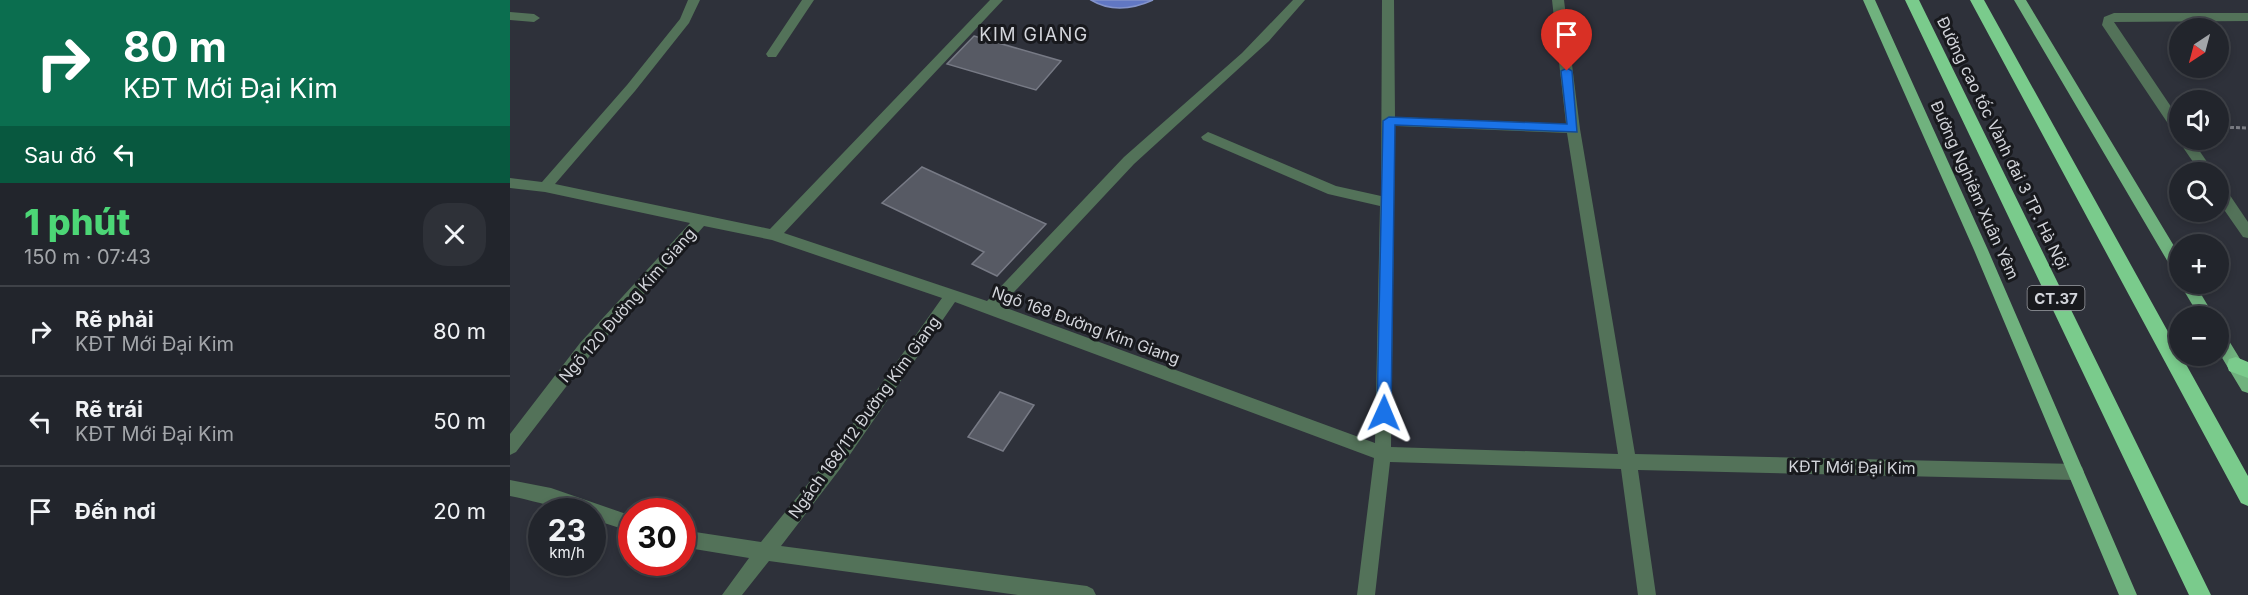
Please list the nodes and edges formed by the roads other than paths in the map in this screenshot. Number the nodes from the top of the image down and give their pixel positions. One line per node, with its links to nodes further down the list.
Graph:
1 (694, 0): 20 (street)
2 (808, 0): 14 (street)
3 (997, 0): 25 (street)
4 (1299, 0): 28 (street)
5 (1388, 0): 16 (street)
6 (1558, 0): 17 (street)
7 (1869, 0): 35 (main road, Đường Nghiêm Xuân Yêm)
8 (1912, 0): 46 (highway, Đường cao tốc Vành đai 3 TP. Hà Nội / CT.37)
9 (1977, 0): 37 (highway)
10 (2020, 0): 26 (main road)
11 (510, 16): 13 (street)
12 (2248, 17): 15 (street)
13 (534, 18)
14 (772, 54)
15 (2169, 115)
16 (1389, 121): 17 (street); 21 (street)
17 (1573, 129): 34 (street)
18 (1208, 136): 21 (street)
19 (510, 183): 20 (street, Ngõ 168 Đường Kim Giang)
20 (545, 188): 23 (street, Ngõ 168 Đường Kim Giang)
21 (1388, 203): 33 (street)
22 (2229, 205): 24 (street)
23 (700, 220): 25 (street, Ngõ 168 Đường Kim Giang); 32 (street, Ngõ 120 Đường Kim Giang)
24 (2248, 233)
25 (773, 235): 27 (street, Ngõ 168 Đường Kim Giang)
26 (2169, 251)
27 (952, 296): 28 (street, Ngõ 168 Đường Kim Giang); 40 (street, Ngách 168/112 Đường Kim Giang)
28 (990, 308): 33 (street, Ngõ 168 Đường Kim Giang)
29 (2229, 351): 30 (main road)
30 (2242, 368): 31 (main road)
31 (2248, 386)
32 (510, 447)
33 (1383, 454): 34 (street, KĐT Mới Đại Kim); 43 (street)
34 (1628, 462): 35 (street, KĐT Mới Đại Kim); 44 (street)
35 (2076, 472): 45 (main road, Đường Nghiêm Xuân Yêm)
36 (510, 488): 38 (street)
37 (2248, 496)
38 (618, 519)
39 (696, 540): 40 (street)
40 (765, 552): 41 (street, Ngách 168/112 Đường Kim Giang); 42 (street)
41 (731, 595)
42 (1087, 595)
43 (1366, 595)
44 (1647, 595)
45 (2128, 595)
46 (2200, 595)

